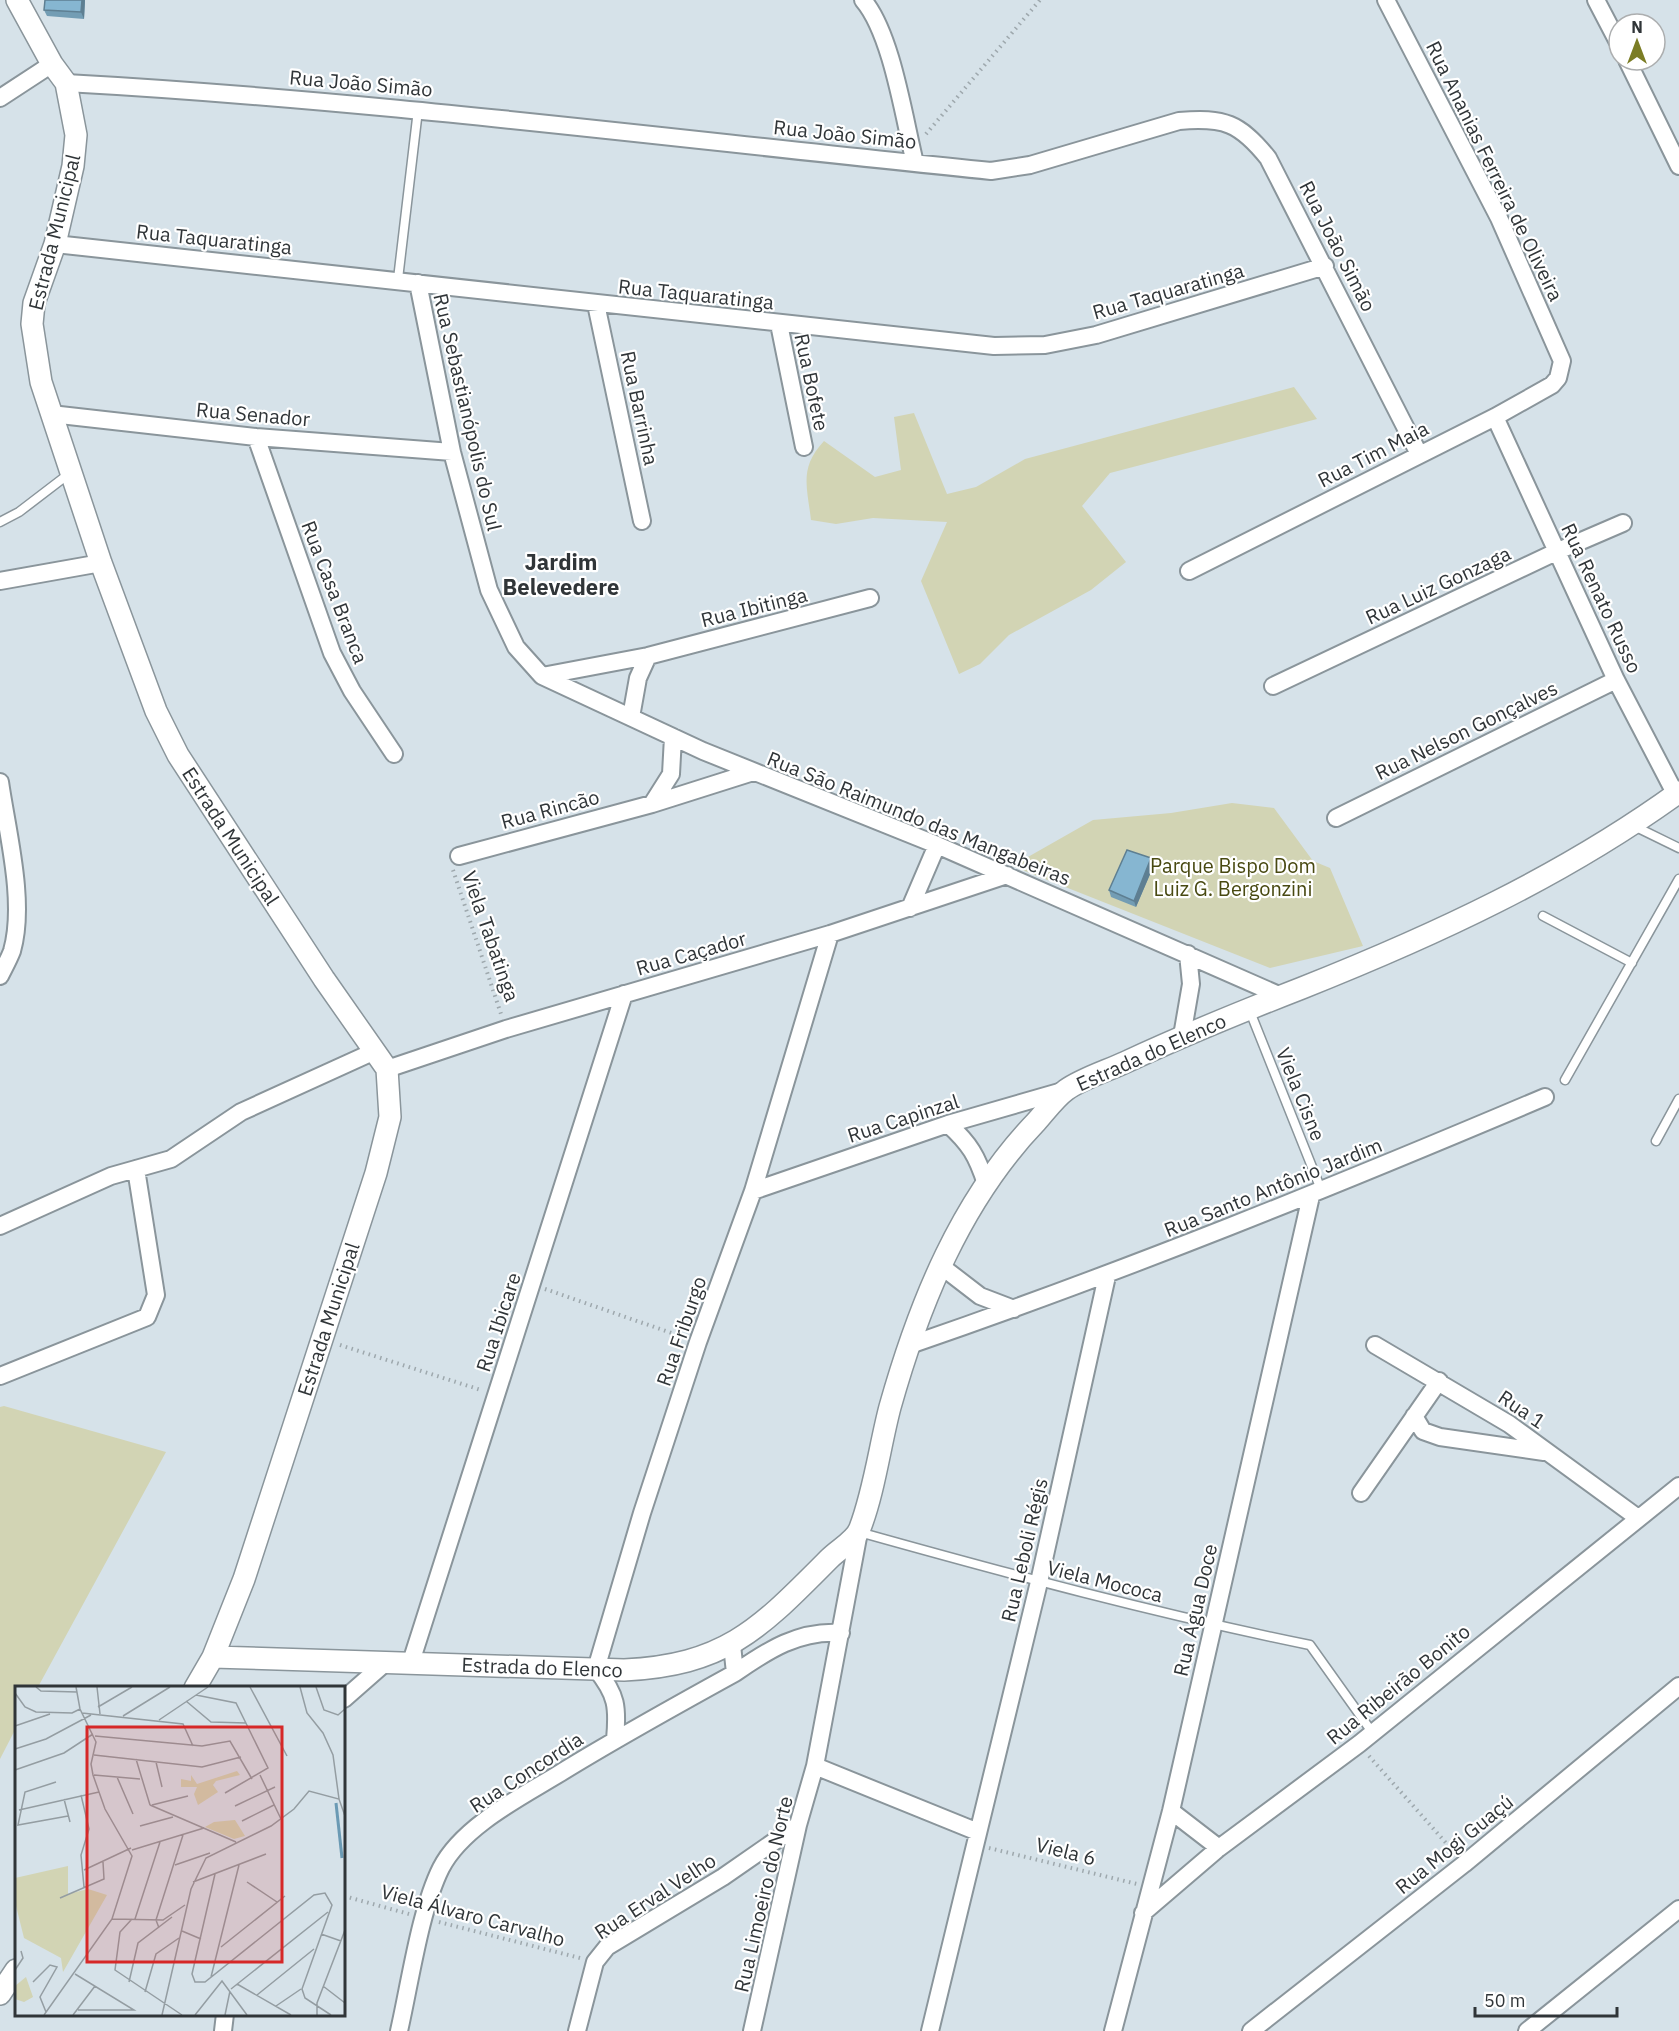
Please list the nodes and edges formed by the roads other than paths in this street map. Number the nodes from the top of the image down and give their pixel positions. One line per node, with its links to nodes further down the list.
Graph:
1 (17, 0): 6 (street, Estrada Municipal)
2 (863, 0): 11 (street)
3 (1386, 0): 19 (street, Rua Ananias Ferreira de Oliveira)
4 (1596, 0): 5 (street)
5 (1607, 21)
6 (52, 64): 8 (street, Estrada Municipal); 9 (street)
7 (1633, 72): 12 (street)
8 (66, 83): 10 (street, Rua João Simão); 13 (street, Estrada Municipal)
9 (0, 98)
10 (418, 110): 11 (street, Rua João Simão); 15 (lane)
11 (913, 157): 14 (street, Rua João Simão)
12 (1679, 166)
13 (55, 244): 15 (street, Rua Taquaratinga); 20 (street, Estrada Municipal)
14 (1325, 266): 18 (street, Rua Taquaratinga); 25 (street, Rua João Simão)
15 (398, 279): 16 (street, Rua Taquaratinga)
16 (418, 283): 17 (street, Rua Taquaratinga); 24 (street, Rua Sebastianópolis do Sul)
17 (596, 304): 18 (street, Rua Taquaratinga); 27 (street, Rua Barrinha)
18 (779, 324): 23 (street, Rua Bofete)
19 (1562, 361): 21 (street, Rua Tim Maia)
20 (51, 414): 22 (street, Rua Senador); 26 (street, Estrada Municipal)
21 (1496, 417): 25 (street, Rua Tim Maia); 30 (street, Rua Renato Russo)
22 (256, 436): 24 (street, Rua Senador); 41 (street, Rua Casa Branca)
23 (804, 447)
24 (452, 452): 36 (street, Rua Sebastianópolis do Sul)
25 (1419, 454): 32 (street, Rua Tim Maia)
26 (70, 472): 28 (lane); 31 (street, Estrada Municipal)
27 (642, 521)
28 (0, 522)
29 (1623, 523): 30 (street, Rua Luiz Gonzaga)
30 (1558, 551): 37 (street, Rua Renato Russo); 38 (street, Rua Luiz Gonzaga)
31 (101, 563): 33 (street); 63 (street, Estrada Municipal)
32 (1189, 571)
33 (0, 581)
34 (870, 598): 35 (street, Rua Ibitinga)
35 (648, 656): 36 (street, Rua Ibitinga); 39 (street)
36 (542, 676): 39 (street, Rua São Raimundo das Mangabeiras)
37 (1616, 680): 44 (street, Rua Renato Russo); 46 (street, Rua Nelson Gonçalves)
38 (1273, 686)
39 (631, 717): 40 (street, Rua São Raimundo das Mangabeiras)
40 (673, 737): 42 (street, Rua São Raimundo das Mangabeiras); 45 (street)
41 (394, 754)
42 (753, 772): 45 (street, Rua Rincão); 48 (street, Rua São Raimundo das Mangabeiras)
43 (0, 782): 58 (street)
44 (1677, 793): 47 (street, Estrada do Elenco)
45 (652, 804): 50 (street, Rua Rincão)
46 (1336, 818)
47 (1631, 825): 49 (lane); 60 (street, Estrada do Elenco)
48 (937, 845): 51 (street, Rua São Raimundo das Mangabeiras); 53 (street)
49 (1679, 848)
50 (459, 856)
51 (1006, 875): 53 (street, Rua Caçador); 56 (street, Rua São Raimundo das Mangabeiras)
52 (1679, 879): 57 (lane)
53 (909, 908): 55 (street, Rua Caçador)
54 (1543, 916): 57 (lane)
55 (830, 934): 59 (street, Rua Caçador); 72 (street, Rua Friburgo)
56 (1188, 954): 60 (street, Rua São Raimundo das Mangabeiras); 62 (street)
57 (1632, 963): 64 (lane)
58 (0, 976)
59 (624, 994): 63 (street, Rua Caçador); 94 (street, Rua Ibicare)
60 (1281, 996): 61 (street, Estrada do Elenco)
61 (1249, 1009): 62 (street, Estrada do Elenco); 73 (lane, Viela Cisne)
62 (1182, 1036): 65 (street, Estrada do Elenco)
63 (381, 1060): 70 (street, Rua Caçador); 92 (street, Estrada Municipal)
64 (1565, 1080)
65 (1066, 1089): 68 (street, Rua Capinzal); 71 (street, Estrada do Elenco)
66 (1545, 1097): 73 (street, Rua Santo Antônio Jardim)
67 (1679, 1099): 69 (lane)
68 (948, 1124): 71 (street); 72 (street, Rua Capinzal)
69 (1656, 1141)
70 (136, 1169): 74 (street, Rua Caçador); 80 (street)
71 (986, 1184): 75 (street, Estrada do Elenco)
72 (753, 1191): 95 (street, Rua Friburgo)
73 (1317, 1194): 76 (street, Rua Santo Antônio Jardim); 89 (street, Rua Água Doce)
74 (0, 1226)
75 (941, 1266): 77 (street); 78 (street, Estrada do Elenco)
76 (1107, 1276): 77 (street, Rua Santo Antônio Jardim); 88 (street, Rua Leboli Régis)
77 (1014, 1309): 78 (street, Rua Santo Antônio Jardim)
78 (909, 1345): 87 (street, Estrada do Elenco)
79 (1376, 1345): 81 (street, Rua 1)
80 (0, 1376)
81 (1439, 1381): 82 (street); 83 (street, Rua 1)
82 (1414, 1416): 83 (street); 85 (street)
83 (1548, 1453): 86 (street, Rua 1)
84 (1679, 1486): 86 (street, Rua Ribeirão Bonito)
85 (1361, 1493)
86 (1638, 1518): 100 (street, Rua Ribeirão Bonito)
87 (860, 1532): 88 (lane, Viela Mococa); 90 (street, Estrada do Elenco); 91 (street, Estrada do Elenco)
88 (1039, 1582): 89 (lane, Viela Mococa); 105 (street, Rua Leboli Régis)
89 (1213, 1625): 100 (lane, Viela Mococa); 103 (street, Rua Água Doce)
90 (841, 1634): 96 (street); 102 (street, Estrada do Elenco)
91 (732, 1645): 95 (street, Estrada do Elenco); 96 (street)
92 (213, 1658): 93 (street, Estrada do Elenco); 97 (street)
93 (385, 1662): 94 (street, Estrada do Elenco); 99 (street)
94 (411, 1662): 95 (street, Estrada do Elenco)
95 (596, 1669): 101 (street)
96 (735, 1673): 101 (street, Rua Concordia)
97 (196, 1686)
98 (1679, 1686): 118 (street, Rua Mogi Guaçú)
99 (345, 1698)
100 (1372, 1732): 106 (street, Rua Ribeirão Bonito)
101 (615, 1740): 113 (street, Rua Concordia)
102 (815, 1766): 104 (street, Rua Limoeiro do Norte); 105 (street)
103 (1171, 1810): 106 (street); 108 (street, Rua Água Doce)
104 (798, 1825): 114 (street, Rua Erval Velho); 115 (street, Rua Limoeiro do Norte)
105 (976, 1838): 116 (street)
106 (1219, 1848): 108 (street, Rua Ribeirão Bonito)
107 (1679, 1909): 119 (street)
108 (1143, 1913): 117 (street, Rua Água Doce)
109 (15, 1972): 110 (street)
110 (0, 1994)
111 (225, 2016): 112 (street)
112 (223, 2031)
113 (399, 2031)
114 (578, 2031)
115 (752, 2031)
116 (930, 2031)
117 (1113, 2031)
118 (1251, 2031)
119 (1527, 2031)

